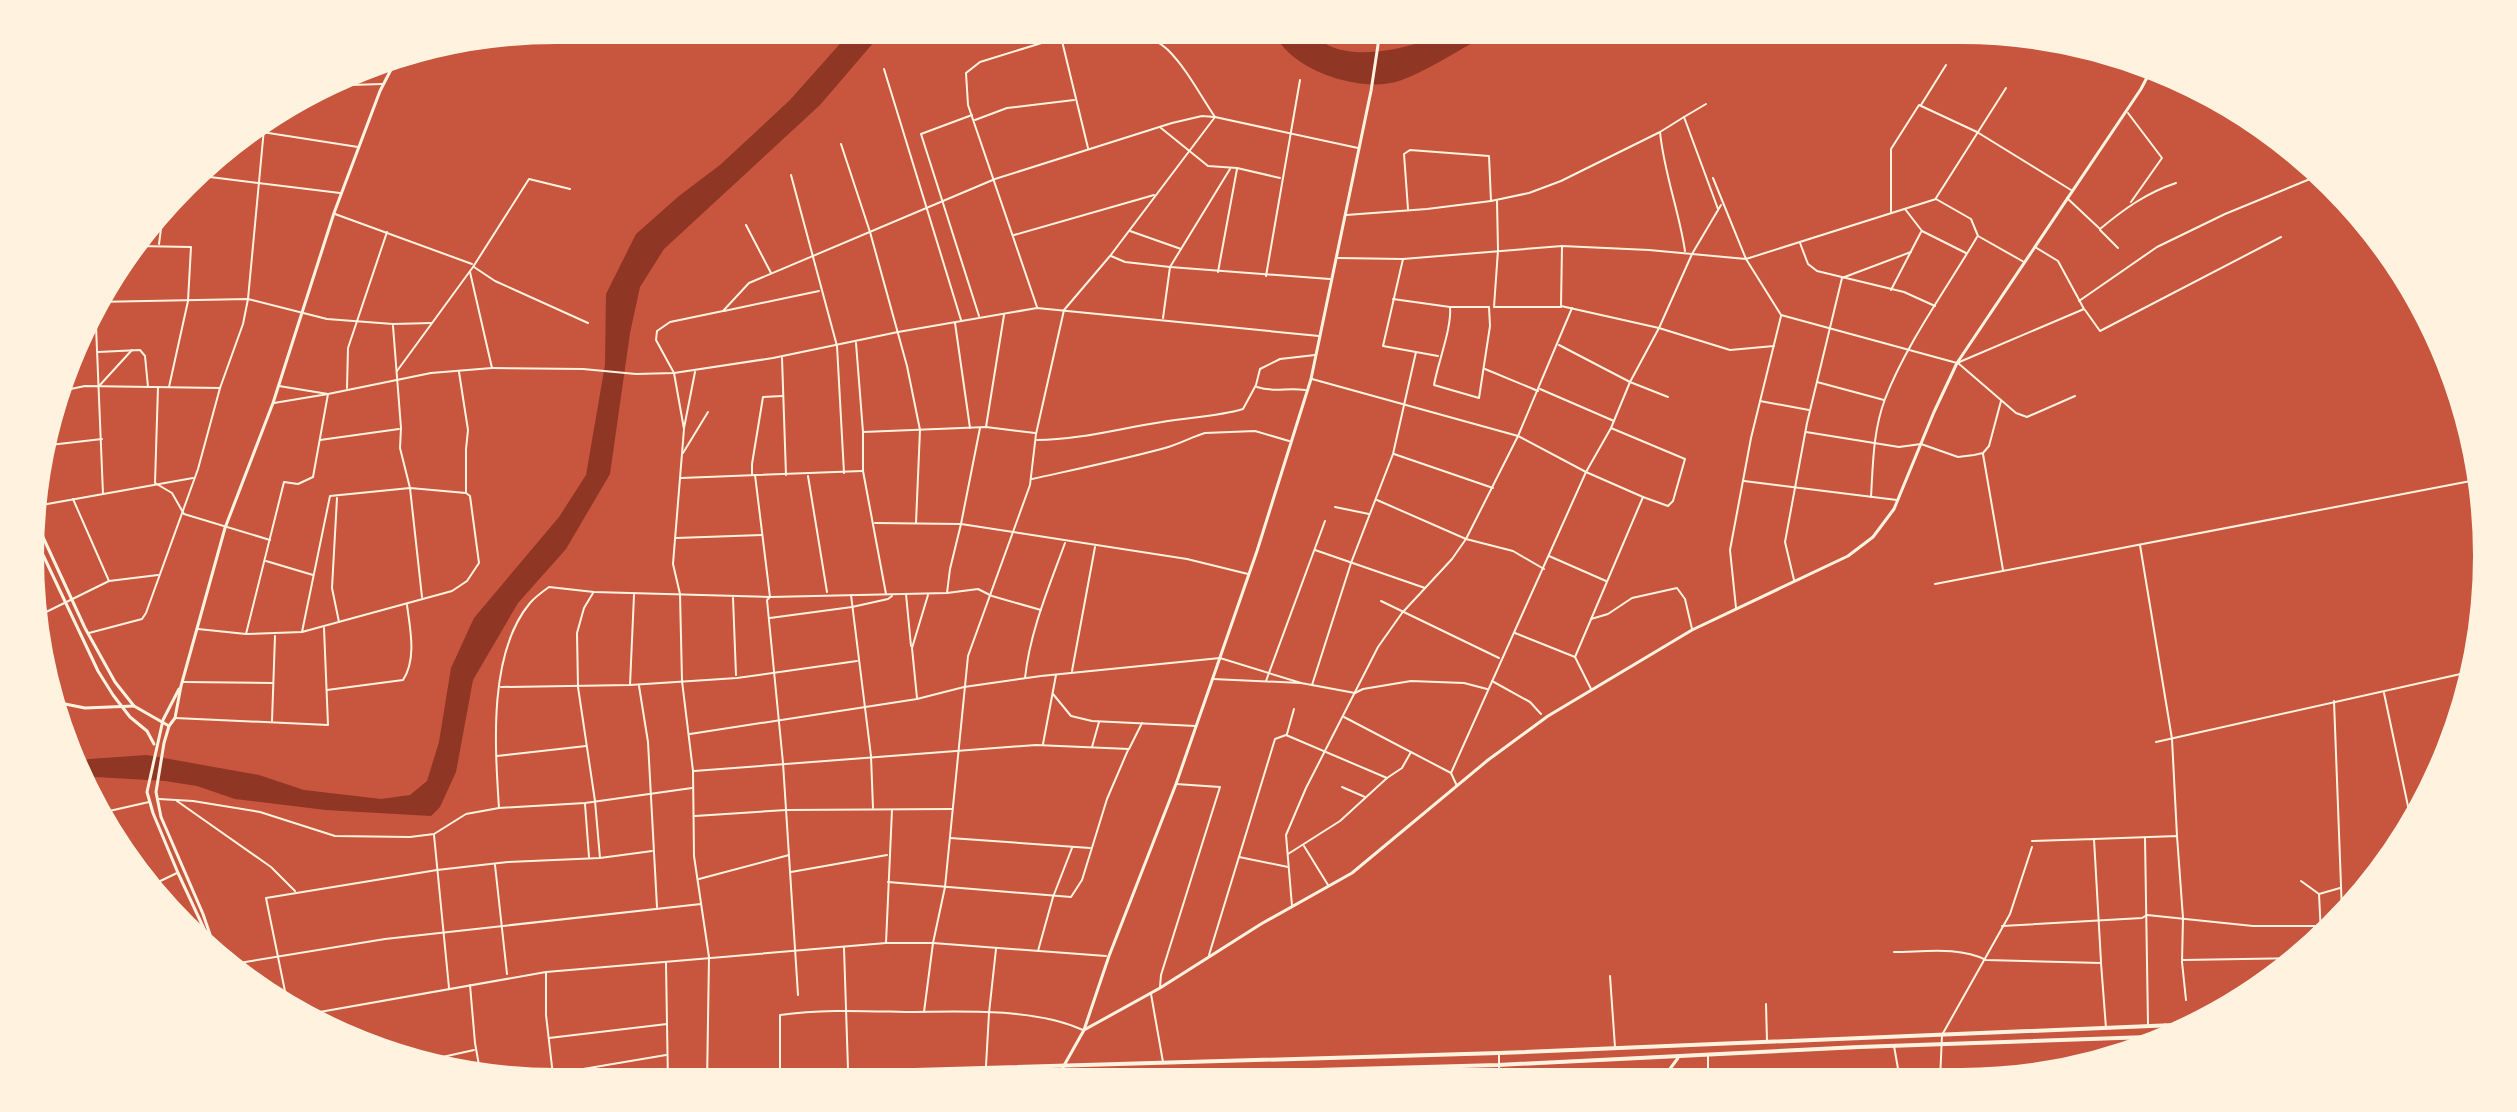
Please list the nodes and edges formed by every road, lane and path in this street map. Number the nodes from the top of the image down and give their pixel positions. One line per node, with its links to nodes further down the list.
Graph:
1 (1045, 42): 17 (street)
2 (1062, 42): 13 (street)
3 (1160, 42): 18 (street)
4 (1378, 42): 29 (street)
5 (1946, 65): 15 (street)
6 (391, 69): 10 (street)
7 (884, 69): 54 (street)
8 (2147, 77): 16 (street)
9 (1300, 80): 26 (street)
10 (383, 84): 11 (street); 28 (street)
11 (350, 85)
12 (2006, 88): 24 (street)
13 (1076, 100): 20 (street); 30 (street)
14 (1706, 104): 19 (street)
15 (1920, 106): 24 (street); 58 (street)
16 (2126, 111): 43 (street); 51 (street)
17 (972, 115): 20 (street); 50 (street)
18 (1215, 117): 21 (street); 26 (street); 31 (street)
19 (1684, 117): 23 (street); 56 (street)
20 (974, 120): 37 (street)
21 (1160, 127): 30 (street); 31 (street)
22 (268, 131): 28 (street)
23 (1660, 132): 47 (street); 79 (street)
24 (1977, 132): 43 (street); 48 (street)
25 (265, 133): 40 (street)
26 (1290, 135): 29 (street); 38 (street)
27 (841, 144): 66 (street)
28 (359, 147): 44 (street)
29 (1358, 148): 59 (street)
30 (1088, 149): 37 (street)
31 (1189, 152): 33 (street); 45 (street)
32 (1237, 168): 33 (street); 38 (street); 91 (street)
33 (1230, 169): 76 (street)
34 (791, 175): 83 (street)
35 (210, 177): 40 (street)
36 (1713, 178): 52 (street)
37 (995, 179): 50 (street); 67 (street)
38 (1282, 179): 93 (street)
39 (2310, 179): 102 (street)
40 (259, 182): 44 (street); 98 (street)
41 (2176, 183): 51 (street)
42 (570, 189): 88 (street)
43 (2072, 190): 46 (street)
44 (342, 193): 57 (street)
45 (1156, 194): 63 (street); 67 (street)
46 (2067, 198): 62 (street); 74 (street)
47 (1497, 199): 49 (street); 77 (street)
48 (1936, 199): 53 (street); 68 (street)
49 (1491, 201): 55 (street); 55 (street)
50 (944, 202): 54 (street); 116 (street)
51 (2131, 203): 62 (street)
52 (1722, 204): 56 (street); 86 (street)
53 (1905, 208): 58 (street); 64 (street)
54 (927, 209): 66 (street); 119 (street)
55 (1408, 209): 59 (street)
56 (1718, 210): 80 (street)
57 (334, 213): 65 (street); 113 (street)
58 (1891, 213): 70 (street)
59 (1345, 215): 84 (street)
60 (746, 225): 92 (street)
61 (161, 227): 72 (street)
62 (2100, 229): 75 (street)
63 (1129, 230): 76 (street); 82 (street)
64 (1922, 231): 78 (street); 81 (street)
65 (387, 232): 88 (street); 117 (street)
66 (870, 232): 83 (street); 127 (street)
67 (1013, 236): 108 (street)
68 (1978, 236): 81 (street); 87 (street)
69 (2281, 237): 110 (street)
70 (1800, 242): 86 (street); 94 (street)
71 (146, 246): 72 (street)
72 (159, 246): 100 (street)
73 (1562, 246): 77 (street); 79 (street); 103 (street)
74 (2034, 247): 87 (street); 102 (street)
75 (2118, 248)
76 (1182, 249): 89 (street)
77 (1498, 250): 85 (street); 107 (street)
78 (1911, 252): 94 (street); 97 (street)
79 (1685, 253): 80 (street)
80 (1692, 254): 86 (street); 125 (street)
81 (1967, 254): 104 (street)
82 (1110, 256): 89 (street); 111 (street)
83 (815, 257): 92 (street); 96 (street)
84 (1337, 258): 85 (street); 95 (street)
85 (1403, 259): 99 (street)
86 (1746, 259): 115 (street)
87 (2024, 262): 140 (street)
88 (473, 266): 90 (street); 122 (street)
89 (1170, 267): 91 (street); 118 (street)
90 (470, 272): 121 (street); 141 (street)
91 (1218, 272): 93 (street)
92 (772, 274): 112 (street)
93 (1266, 276): 95 (street)
94 (1842, 278): 97 (street); 126 (street)
95 (1333, 279): 128 (street)
96 (820, 290): 112 (street); 131 (street)
97 (1891, 290): 104 (street)
98 (248, 299): 100 (street); 113 (street); 157 (street)
99 (1393, 299): 105 (street); 136 (street)
100 (188, 301): 101 (street); 156 (street)
101 (109, 302)
102 (2078, 302): 110 (street)
103 (1561, 306): 107 (street); 109 (street)
104 (1936, 306): 134 (street)
105 (1450, 307): 106 (street); 138 (street)
106 (1489, 307): 107 (street); 143 (street)
107 (1494, 307)
108 (1037, 308): 111 (street); 114 (street)
109 (1572, 308): 125 (street); 130 (street)
110 (2084, 309): 140 (street)
111 (1064, 310): 118 (street); 183 (street)
112 (723, 311): 146 (street)
113 (304, 313): 117 (street); 152 (street)
114 (1004, 314): 116 (street); 174 (street)
115 (1781, 315): 126 (street); 132 (street)
116 (980, 318): 119 (street)
117 (359, 320): 123 (street); 159 (street)
118 (1162, 320): 128 (street)
119 (961, 321): 120 (street)
120 (955, 322): 127 (street); 176 (street)
121 (432, 323): 123 (street); 144 (street)
122 (588, 323)
123 (393, 324): 144 (street)
124 (96, 327): 135 (street)
125 (1659, 328): 132 (street); 149 (street)
126 (1831, 328): 134 (street); 150 (street)
127 (898, 332): 129 (street); 180 (street)
128 (1320, 336): 137 (street)
129 (855, 341): 131 (street); 181 (street)
130 (1558, 344): 149 (street); 160 (street)
131 (837, 346): 139 (street); 197 (street)
132 (1774, 346): 167 (street)
133 (133, 349): 135 (street); 151 (street); 154 (street)
134 (1911, 349): 140 (street); 166 (street)
135 (97, 352): 151 (street)
136 (1416, 352): 138 (street); 170 (street)
137 (1316, 355): 147 (street); 153 (street)
138 (1439, 356): 143 (street)
139 (782, 357): 142 (street); 163 (street)
140 (1957, 363): 168 (street); 191 (street)
141 (492, 368): 145 (street); 146 (street)
142 (696, 369): 146 (street); 179 (street)
143 (1484, 369): 160 (street)
144 (396, 371): 148 (street)
145 (459, 371): 148 (street); 210 (street)
146 (674, 373): 179 (street)
147 (1311, 379): 161 (street); 170 (street)
148 (396, 382): 159 (street); 175 (street)
149 (1630, 382): 165 (street); 173 (street)
150 (1817, 382): 166 (street); 171 (street)
151 (99, 386): 154 (street); 158 (street); 185 (street)
152 (279, 386): 162 (street); 169 (street)
153 (1256, 386): 161 (street); 187 (street)
154 (148, 387): 155 (street)
155 (158, 387): 156 (street); 206 (street)
156 (169, 387): 157 (street)
157 (220, 388): 201 (street)
158 (69, 390)
159 (347, 390): 162 (street)
160 (1538, 390): 173 (street); 184 (street)
161 (1308, 391): 188 (street)
162 (328, 394): 169 (street); 186 (street)
163 (783, 396): 198 (street); 199 (street)
164 (2075, 396): 168 (street)
165 (1668, 397)
166 (1885, 400): 189 (street)
167 (1760, 401): 171 (street); 204 (street)
168 (2001, 401): 193 (street)
169 (273, 403): 226 (street)
170 (1404, 404): 184 (street); 194 (street)
171 (1810, 411): 182 (street)
172 (708, 412): 192 (street)
173 (1614, 421): 178 (street)
174 (986, 427): 177 (street); 183 (street)
175 (401, 428): 186 (street); 207 (street)
176 (970, 428): 177 (street); 180 (street)
177 (980, 428): 225 (street)
178 (1611, 428): 196 (street); 213 (street)
179 (684, 429): 192 (street)
180 (920, 430): 181 (street); 224 (street)
181 (863, 432): 195 (street)
182 (1805, 432): 189 (street); 209 (street)
183 (1036, 434): 187 (street)
184 (1518, 436): 196 (street); 208 (street)
185 (102, 439): 190 (street); 211 (street)
186 (320, 440): 232 (street)
187 (1036, 440): 203 (street)
188 (1292, 442): 203 (street); 245 (street)
189 (1875, 442): 191 (street); 214 (street)
190 (55, 444)
191 (1921, 444): 193 (street); 217 (street)
192 (682, 453): 202 (street)
193 (1983, 453): 243 (street)
194 (1393, 454): 208 (street); 216 (street)
195 (863, 471): 197 (street); 223 (street)
196 (1586, 472): 213 (street); 239 (street)
197 (844, 473): 200 (street)
198 (754, 475): 199 (street); 202 (street); 228 (street)
199 (786, 475): 200 (street)
200 (808, 475): 256 (street)
201 (194, 478): 206 (street); 220 (street)
202 (680, 478): 230 (street)
203 (1031, 479): 227 (street)
204 (1743, 481): 209 (street); 271 (street)
205 (2470, 482): 234 (street)
206 (155, 483): 211 (street); 220 (street)
207 (410, 488): 210 (street); 212 (street); 266 (street)
208 (1493, 488): 231 (street)
209 (1794, 488): 214 (street); 249 (street)
210 (466, 493): 266 (street)
211 (103, 494): 215 (street)
212 (337, 496): 246 (street); 277 (street)
213 (1643, 497): 248 (street)
214 (1871, 497): 217 (street)
215 (73, 498): 218 (street); 247 (street)
216 (1376, 499): 221 (street); 231 (street)
217 (1898, 501): 249 (street)
218 (45, 504)
219 (1335, 507): 221 (street)
220 (181, 510): 226 (street); 244 (street)
221 (1370, 514): 241 (street)
222 (1325, 521): 236 (street)
223 (874, 523): 224 (street); 258 (street)
224 (916, 523): 225 (street)
225 (961, 524): 227 (street); 253 (street)
226 (225, 528): 232 (street); 279 (street)
227 (1014, 534): 233 (street); 263 (street)
228 (762, 535): 230 (street); 264 (street)
229 (43, 536): 265 (street)
230 (675, 538): 255 (street)
231 (1466, 539): 242 (street); 251 (street)
232 (270, 540): 240 (street)
233 (1065, 542): 235 (street); 272 (street)
234 (2140, 544): 243 (street); 336 (street)
235 (1095, 546): 245 (street); 293 (street)
236 (1315, 550): 241 (street); 292 (street)
237 (42, 551): 238 (street)
238 (44, 555): 268 (street)
239 (1549, 556): 242 (street); 248 (street)
240 (265, 560): 246 (street); 284 (street)
241 (1351, 563): 251 (street); 307 (street)
242 (1544, 569): 283 (street)
243 (2003, 571): 250 (street)
244 (159, 575): 247 (street); 282 (street)
245 (1249, 575): 288 (street)
246 (314, 576): 281 (street)
247 (109, 581): 265 (street)
248 (1607, 581): 276 (street)
249 (1795, 581): 271 (street)
250 (1935, 584)
251 (1426, 588): 274 (street)
252 (594, 592): 254 (street); 308 (street); 309 (street)
253 (947, 593): 261 (street); 263 (street)
254 (634, 594): 255 (street); 305 (street)
255 (680, 594): 262 (street); 300 (street)
256 (828, 594): 257 (street); 264 (street)
257 (850, 594): 258 (street); 270 (street)
258 (886, 594): 259 (street)
259 (893, 594): 260 (street); 270 (street)
260 (906, 594): 261 (street); 286 (street)
261 (928, 594): 286 (street)
262 (732, 596): 264 (street); 296 (street)
263 (992, 596): 272 (street); 310 (street)
264 (770, 597): 275 (street)
265 (72, 599): 268 (street); 282 (street)
266 (422, 599): 269 (street)
267 (1381, 601): 274 (street)
268 (66, 603): 273 (street); 322 (street)
269 (407, 603): 277 (street); 313 (street)
270 (852, 607): 275 (street); 290 (street)
271 (1736, 609): 280 (street)
272 (1041, 610): 297 (street)
273 (45, 613)
274 (1402, 613): 289 (street); 315 (street)
275 (768, 618): 291 (street)
276 (1591, 619): 280 (street); 287 (street)
277 (339, 623): 278 (street)
278 (324, 627): 281 (street); 313 (street)
279 (197, 628): 284 (street); 304 (street)
280 (1692, 630): 312 (street)
281 (302, 632): 285 (street)
282 (88, 633): 320 (street)
283 (1514, 633): 287 (street); 289 (street)
284 (246, 634): 285 (street)
285 (275, 635): 302 (street)
286 (912, 648): 317 (street)
287 (1575, 657): 312 (street)
288 (1220, 658): 292 (street); 293 (street); 298 (street)
289 (1501, 659): 299 (street)
290 (857, 661): 291 (street); 321 (street)
291 (773, 672): 296 (street); 327 (street)
292 (1269, 672): 301 (street); 303 (street)
293 (1072, 673): 294 (street)
294 (1056, 674): 297 (street); 316 (street)
295 (2461, 674): 314 (street)
296 (737, 678): 300 (street)
297 (1025, 678): 310 (street)
298 (1212, 679): 301 (street); 333 (street)
299 (1491, 680): 311 (street); 324 (street)
300 (682, 681): 306 (street); 334 (street)
301 (1265, 682): 303 (street)
302 (273, 683): 304 (street); 329 (street)
303 (1301, 683): 307 (street)
304 (182, 684): 326 (street); 328 (street)
305 (630, 685): 306 (street); 309 (street)
306 (638, 685): 356 (street)
307 (1312, 685): 315 (street)
308 (500, 687): 309 (street); 347 (street)
309 (578, 687): 340 (street)
310 (964, 687): 317 (street); 343 (street)
311 (1487, 689): 315 (street); 350 (street)
312 (1591, 689): 353 (street)
313 (326, 690): 329 (street)
314 (2383, 691): 318 (street); 364 (street)
315 (1355, 693): 325 (street)
316 (1053, 694): 330 (street); 338 (street)
317 (917, 699): 321 (street)
318 (2334, 701): 336 (street); 399 (street)
319 (64, 704): 322 (street)
320 (134, 706): 322 (street); 328 (street)
321 (864, 707): 327 (street); 346 (street)
322 (123, 708): 339 (street)
323 (1294, 709): 335 (street)
324 (1541, 714)
325 (1343, 717): 344 (street); 345 (street)
326 (175, 718): 329 (street); 332 (street)
327 (778, 719): 334 (street); 348 (street)
328 (163, 720): 332 (street); 339 (street)
329 (272, 721)
330 (1099, 721): 331 (street); 341 (street)
331 (1142, 723): 333 (street); 342 (street)
332 (169, 726): 358 (street)
333 (1197, 726): 352 (street)
334 (689, 734): 349 (street)
335 (1286, 735): 345 (street); 385 (street)
336 (2172, 739): 337 (street); 372 (street)
337 (2156, 742)
338 (1043, 745): 341 (street); 343 (street)
339 (156, 746): 360 (street)
340 (588, 746): 347 (street); 361 (street)
341 (1092, 748): 342 (street)
342 (1129, 749): 380 (street)
343 (959, 752): 346 (street); 367 (street)
344 (1411, 752): 350 (street); 351 (street)
345 (1324, 753): 351 (street); 384 (street)
346 (871, 756): 348 (street); 365 (street)
347 (496, 757): 363 (street)
348 (783, 763): 349 (street); 369 (street)
349 (693, 771): 355 (street)
350 (1451, 773): 353 (street)
351 (1387, 778): 357 (street)
352 (1176, 784): 425 (street); 440 (street)
353 (1457, 786): 397 (street)
354 (1342, 787): 357 (street)
355 (693, 788): 356 (street); 370 (street)
356 (650, 792): 361 (street); 381 (street)
357 (1366, 797): 377 (street)
358 (157, 799): 359 (street); 417 (street)
359 (176, 800): 371 (street); 400 (street)
360 (150, 801): 368 (street); 392 (street)
361 (595, 801): 362 (street); 386 (street)
362 (585, 803): 363 (street); 387 (street)
363 (499, 808): 371 (street)
364 (2408, 808)
365 (873, 809): 366 (street); 369 (street)
366 (892, 809): 367 (street); 383 (street)
367 (953, 809): 374 (street)
368 (110, 810)
369 (786, 810): 370 (street); 382 (street)
370 (694, 816): 393 (street)
371 (434, 834): 390 (street)
372 (2177, 836): 373 (street); 408 (street)
373 (2145, 837): 375 (street); 407 (street)
374 (950, 838): 378 (street); 398 (street)
375 (2094, 839): 376 (street); 409 (street)
376 (2032, 841)
377 (1303, 845): 384 (street); 397 (street)
378 (1072, 847): 380 (street); 402 (street)
379 (2032, 847): 413 (street)
380 (1092, 848): 402 (street)
381 (652, 851): 386 (street); 406 (street)
382 (789, 855): 391 (street); 393 (street)
383 (889, 855): 391 (street); 396 (street)
384 (1287, 855): 389 (street)
385 (1238, 856): 389 (street); 428 (street)
386 (600, 858): 387 (street)
387 (589, 859): 388 (street)
388 (495, 864): 390 (street); 412 (street)
389 (1288, 867): 405 (street)
390 (437, 870): 400 (street); 416 (street)
391 (790, 872): 423 (street)
392 (178, 873): 395 (street); 411 (street)
393 (698, 880): 404 (street)
394 (2301, 881): 401 (street)
395 (159, 882)
396 (888, 882): 398 (street); 418 (street)
397 (1328, 886): 405 (street)
398 (945, 887): 402 (street); 419 (street)
399 (2341, 887): 401 (street); 403 (street)
400 (297, 892): 426 (street)
401 (2319, 894): 410 (street)
402 (1053, 897): 422 (street)
403 (2342, 901)
404 (701, 904): 406 (street); 427 (street)
405 (1292, 907): 428 (street)
406 (657, 908): 412 (street)
407 (2147, 915): 408 (street); 409 (street); 453 (street)
408 (2183, 918): 414 (street); 431 (street)
409 (2100, 920): 413 (street); 434 (street)
410 (2321, 922)
411 (202, 925): 415 (street)
412 (502, 925): 416 (street); 436 (street)
413 (2002, 926): 430 (street)
414 (2317, 926)
415 (204, 930)
416 (442, 932): 426 (street); 439 (street)
417 (210, 936)
418 (886, 943): 419 (street); 420 (street)
419 (933, 943): 421 (street); 448 (street)
420 (843, 947): 423 (street); 446 (street)
421 (996, 947): 422 (street); 449 (street)
422 (1038, 951): 425 (street)
423 (796, 952): 427 (street); 443 (street)
424 (1894, 952): 430 (street)
425 (1109, 956): 455 (street)
426 (277, 957): 433 (street); 441 (street)
427 (709, 957): 432 (street); 478 (street)
428 (1209, 957): 440 (street)
429 (2281, 958): 431 (street)
430 (1986, 960): 434 (street); 456 (street)
431 (2182, 960): 444 (street)
432 (666, 962): 435 (street); 450 (street)
433 (241, 963)
434 (2101, 963): 454 (street)
435 (546, 972): 436 (street); 457 (street)
436 (508, 976): 438 (street)
437 (1610, 976): 462 (street)
438 (470, 984): 439 (street); 463 (street)
439 (449, 988): 447 (street)
440 (1160, 988): 442 (street)
441 (285, 992)
442 (1150, 993): 455 (street); 469 (street)
443 (798, 995)
444 (2186, 1000)
445 (1766, 1004): 459 (street)
446 (844, 1009): 448 (street); 479 (street); 480 (street)
447 (319, 1012)
448 (924, 1012): 449 (street)
449 (989, 1013): 455 (street); 474 (street)
450 (667, 1024): 457 (street); 466 (street)
451 (2165, 1025): 452 (main road); 453 (main road)
452 (2171, 1025)
453 (2148, 1026): 454 (main road)
454 (2106, 1028): 456 (main road)
455 (1084, 1030): 473 (street)
456 (1942, 1035): 459 (main road); 460 (street)
457 (549, 1038): 475 (street)
458 (2139, 1038): 460 (main road)
459 (1767, 1041): 462 (main road)
460 (1942, 1044): 461 (main road); 489 (street)
461 (1894, 1045): 465 (main road); 488 (street)
462 (1615, 1048): 464 (main road)
463 (476, 1049): 468 (street); 470 (street)
464 (1499, 1053): 469 (main road); 471 (street)
465 (1708, 1054): 467 (main road); 487 (street)
466 (666, 1055): 476 (street); 477 (street)
467 (1679, 1055): 471 (main road); 486 (street)
468 (443, 1057)
469 (1163, 1063): 473 (main road)
470 (479, 1064)
471 (1498, 1065): 472 (main road); 485 (street)
472 (1448, 1066): 483 (main road); 484 (street)
473 (1063, 1067): 474 (main road); 482 (street)
474 (986, 1068): 481 (main road)
475 (553, 1070)
476 (572, 1070)
477 (667, 1070)
478 (707, 1070)
479 (780, 1070)
480 (848, 1070)
481 (940, 1070)
482 (1061, 1070)
483 (1343, 1070)
484 (1448, 1070)
485 (1498, 1070)
486 (1669, 1070)
487 (1708, 1070)
488 (1898, 1070)
489 (1941, 1070)

